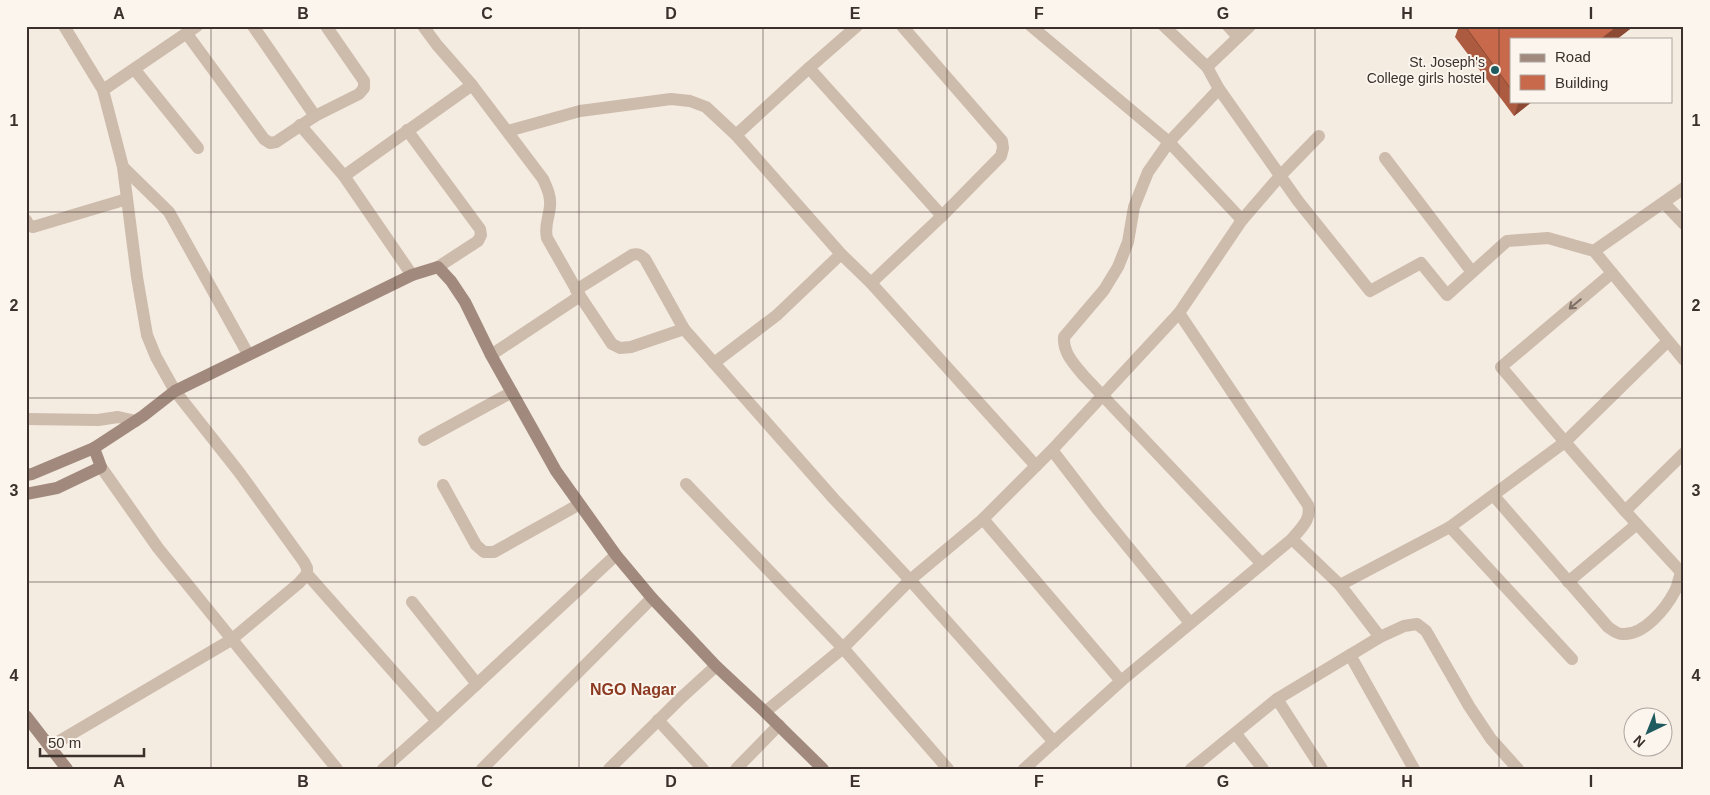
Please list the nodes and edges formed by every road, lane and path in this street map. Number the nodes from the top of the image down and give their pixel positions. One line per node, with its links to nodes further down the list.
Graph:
1 (64, 26): 18 (street)
2 (253, 26): 19 (street)
3 (326, 26): 19 (street)
4 (423, 26): 16 (street)
5 (857, 26): 14 (street)
6 (902, 26): 34 (street)
7 (1031, 26): 25 (street)
8 (1164, 26): 13 (street)
9 (1228, 26): 12 (street)
10 (1250, 26): 12 (street)
11 (192, 30): 15 (street); 20 (street)
12 (1238, 36): 13 (street)
13 (1207, 67): 17 (street)
14 (809, 68): 23 (street); 34 (street)
15 (135, 70): 18 (street); 26 (street)
16 (472, 85): 21 (street); 22 (street)
17 (1219, 89): 25 (street); 30 (street)
18 (103, 90): 28 (street)
19 (314, 116): 20 (street)
20 (300, 125): 29 (street)
21 (407, 130): 29 (street); 40 (street)
22 (508, 132): 23 (street); 45 (street)
23 (736, 135): 39 (street)
24 (1319, 136): 30 (street)
25 (1169, 142): 36 (street); 55 (street)
26 (198, 148)
27 (1386, 158): 41 (street)
28 (123, 167): 32 (street); 49 (street)
29 (344, 176): 43 (street)
30 (1280, 176): 36 (street); 41 (street)
31 (1684, 188): 33 (street)
32 (127, 200): 35 (street); 53 (street)
33 (1664, 203): 37 (street); 38 (street)
34 (942, 216): 44 (street)
35 (26, 220)
36 (1242, 220): 46 (street)
37 (1684, 224)
38 (1594, 251): 41 (street); 42 (street)
39 (841, 254): 44 (street); 52 (street)
40 (438, 267): 43 (street); 50 (street)
41 (1472, 272)
42 (1612, 273): 48 (street); 59 (street, one-way to 59)
43 (412, 275): 49 (street)
44 (872, 283): 63 (street)
45 (578, 293): 47 (street); 47 (street); 50 (street)
46 (1179, 312): 55 (street); 75 (street)
47 (684, 329): 52 (street)
48 (1668, 340): 51 (street); 59 (street)
49 (248, 354): 53 (street)
50 (491, 355): 54 (street)
51 (1684, 360)
52 (714, 363): 80 (street)
53 (175, 391): 57 (street); 79 (street)
54 (512, 392): 58 (street); 70 (street)
55 (1103, 396): 61 (street); 77 (street)
56 (26, 419): 57 (street)
57 (136, 421): 60 (street)
58 (424, 440)
59 (1565, 442): 69 (street); 71 (street)
60 (94, 448): 64 (street); 65 (street)
61 (1052, 450): 63 (street); 85 (street)
62 (1684, 453): 71 (street)
63 (1036, 466): 72 (street)
64 (101, 467): 68 (street); 87 (street)
65 (26, 475)
66 (443, 484): 70 (street)
67 (686, 484): 88 (street)
68 (26, 494)
69 (1494, 496): 74 (street); 81 (street)
70 (578, 505): 76 (street)
71 (1625, 511): 73 (street)
72 (982, 519): 80 (street); 92 (street)
73 (1637, 524): 78 (street); 81 (street)
74 (1450, 527): 82 (street); 90 (street)
75 (1292, 539): 77 (street); 82 (street)
76 (616, 555): 83 (street); 93 (street)
77 (1262, 563): 85 (street)
78 (1682, 571): 81 (street)
79 (307, 574): 87 (street); 98 (street)
80 (910, 580): 88 (street); 101 (street)
81 (1568, 582)
82 (1340, 585): 86 (street)
83 (652, 598): 91 (street); 106 (street)
84 (412, 602): 93 (street)
85 (1190, 623): 92 (street)
86 (1380, 637): 89 (street); 117 (street)
87 (231, 640): 102 (street); 104 (street)
88 (843, 648): 95 (street); 111 (street)
89 (1350, 656): 94 (street); 116 (street)
90 (1572, 659)
91 (716, 666): 95 (street); 97 (street)
92 (1120, 681): 101 (street)
93 (476, 684): 98 (street)
94 (1277, 699): 100 (street); 115 (street)
95 (765, 712): 99 (street)
96 (26, 716): 102 (street)
97 (658, 720): 107 (street); 108 (street)
98 (437, 721): 105 (street)
99 (779, 725): 109 (street); 110 (street)
100 (1236, 734): 113 (street); 114 (street)
101 (1054, 742): 112 (street)
102 (51, 746): 103 (street)
103 (67, 769)
104 (337, 769)
105 (383, 769)
106 (482, 769)
107 (608, 769)
108 (703, 769)
109 (736, 769)
110 (823, 769)
111 (948, 769)
112 (1024, 769)
113 (1191, 769)
114 (1263, 769)
115 (1322, 769)
116 (1414, 769)
117 (1518, 769)

